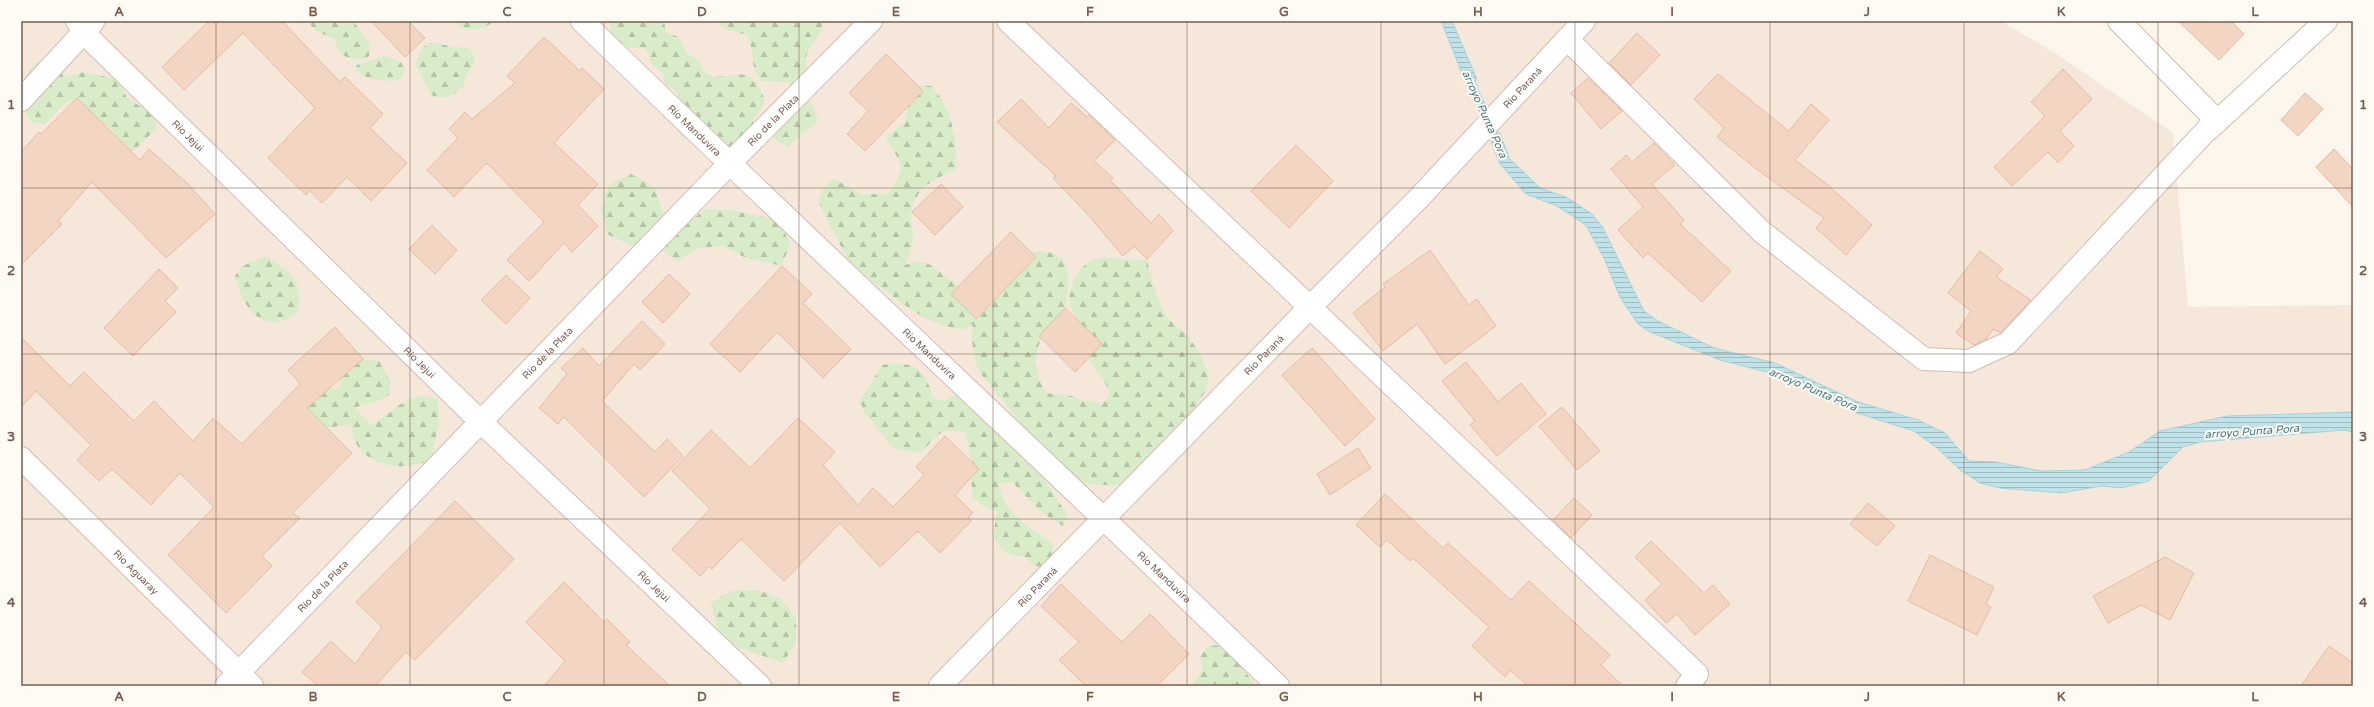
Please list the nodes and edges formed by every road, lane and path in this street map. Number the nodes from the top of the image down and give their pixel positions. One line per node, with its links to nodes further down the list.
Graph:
1 (582, 21): 11 (street, Río Manduvira)
2 (871, 21): 11 (street, Río de la Plata)
3 (1008, 21): 12 (street)
4 (1584, 21): 8 (street, Río Paraná)
5 (2119, 21): 10 (street)
6 (2326, 21): 10 (street)
7 (85, 25): 9 (street); 13 (street, Río Jejui)
8 (1567, 39): 10 (street); 12 (street, Río Paraná)
9 (21, 100)
10 (2209, 128)
11 (729, 164): 13 (street, Río de la Plata); 15 (street, Río Manduvira)
12 (1310, 307): 15 (street, Río Paraná); 16 (street)
13 (482, 423): 17 (street, Río de la Plata); 18 (street, Río Jejui)
14 (21, 458): 17 (street, Río Aguaray)
15 (1104, 517): 19 (street, Río Paraná); 20 (street, Río Manduvira)
16 (1692, 680)
17 (239, 682)
18 (760, 686)
19 (940, 686)
20 (1278, 686)

